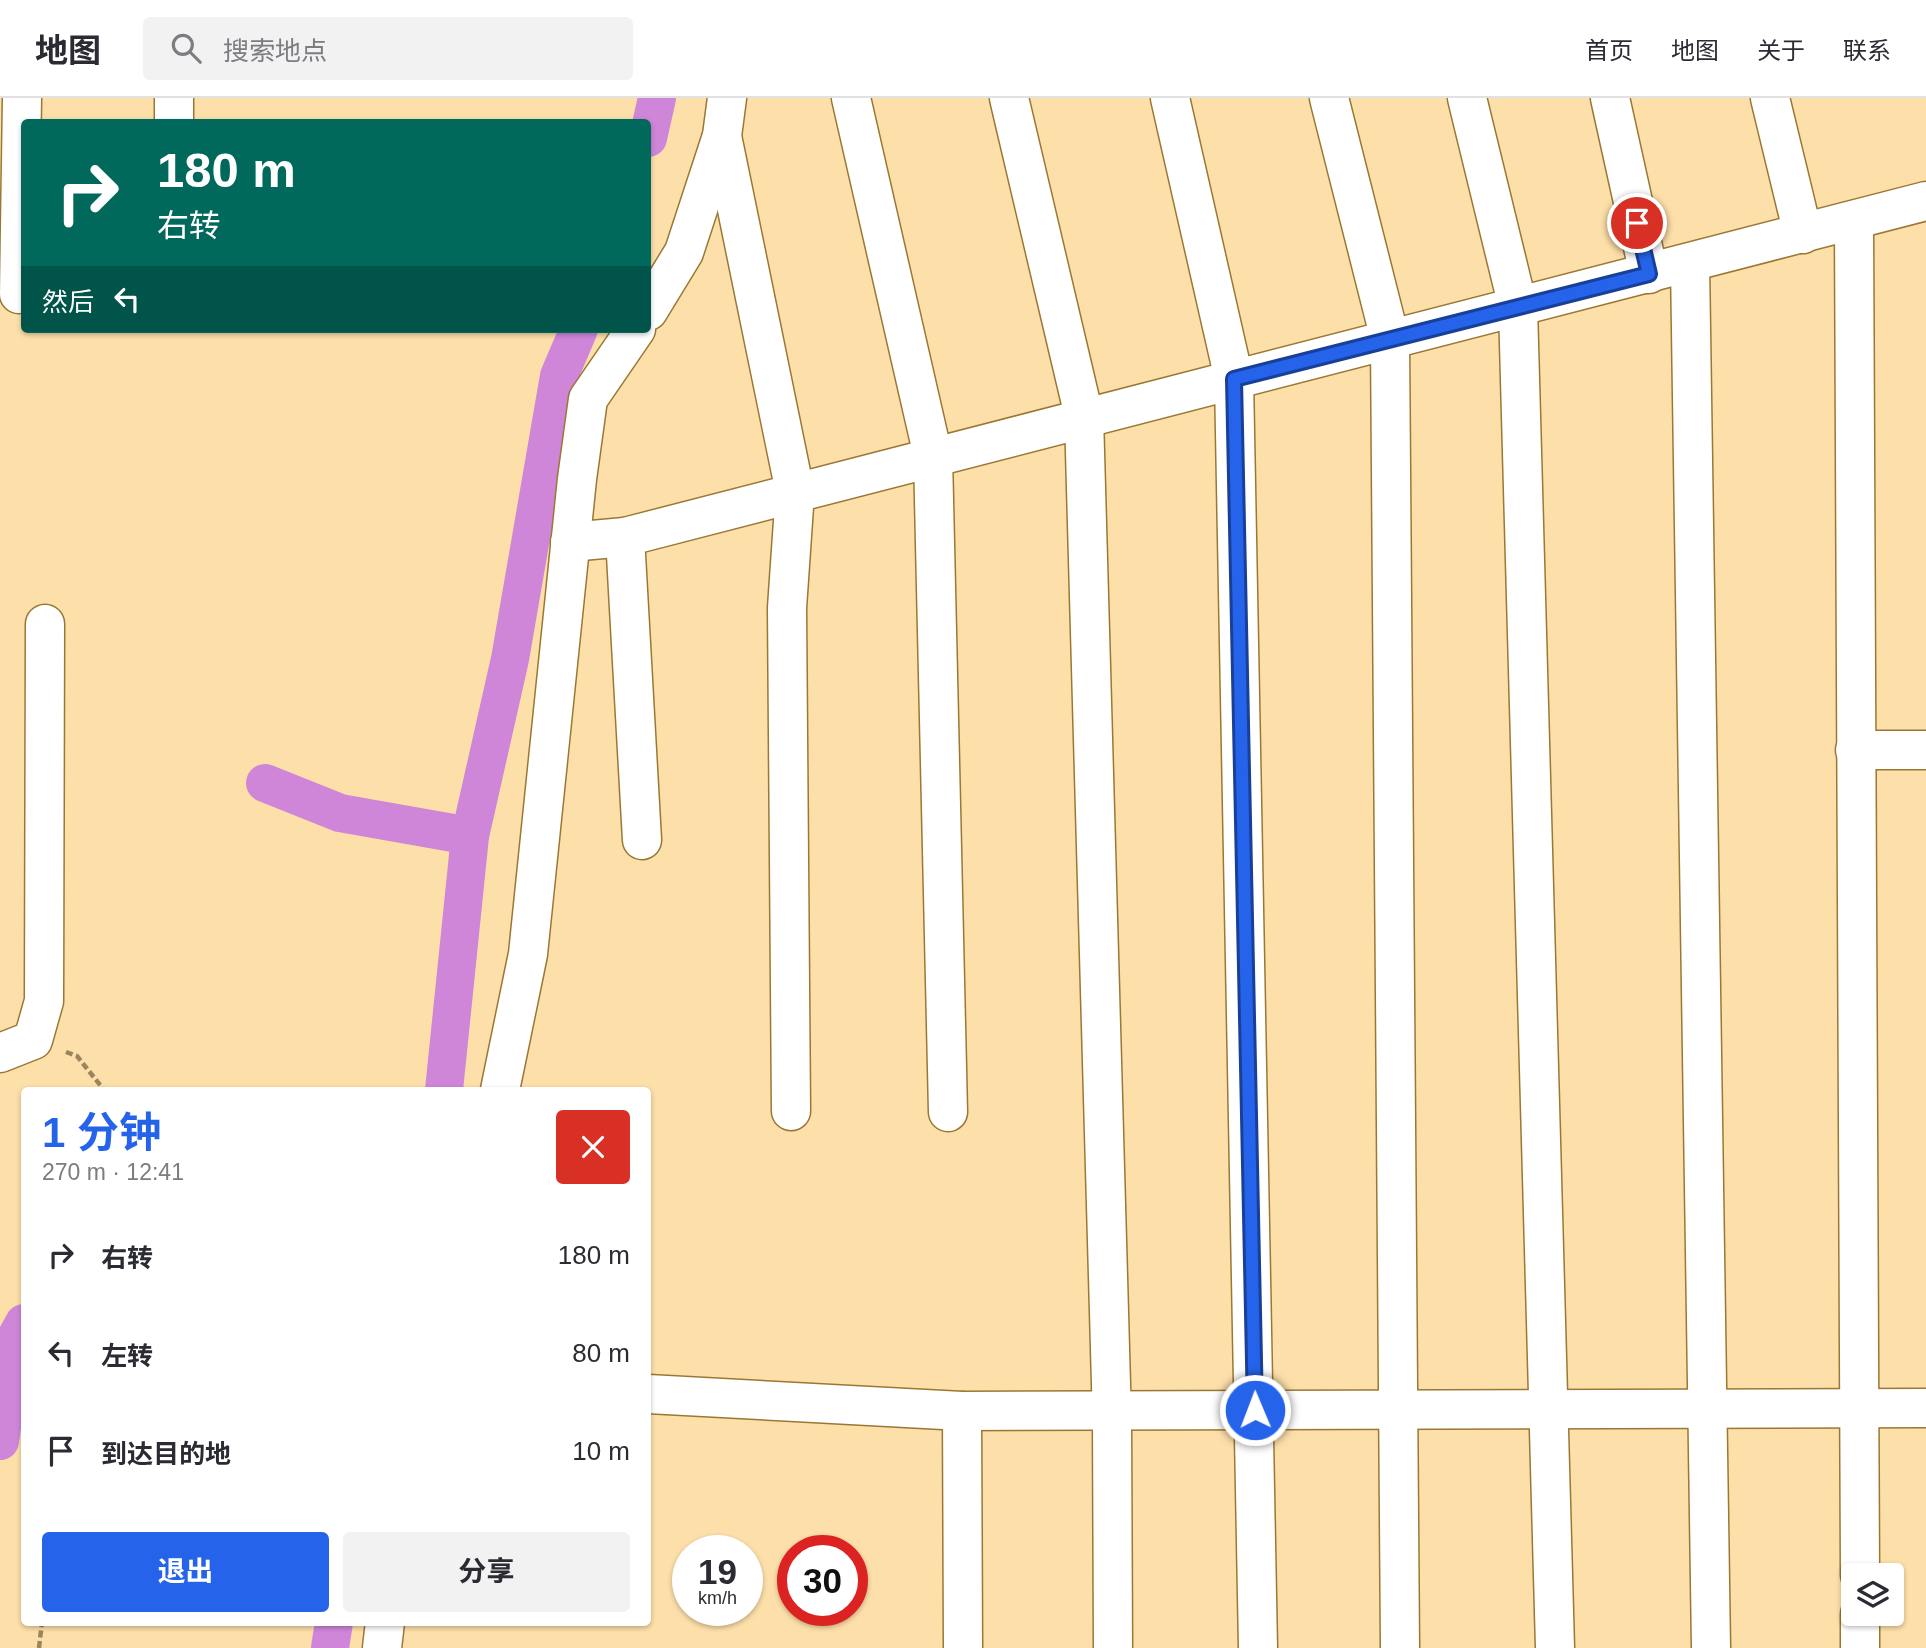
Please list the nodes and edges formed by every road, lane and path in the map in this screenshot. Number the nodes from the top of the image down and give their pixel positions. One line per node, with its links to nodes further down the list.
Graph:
1 (22, 98): 11 (street)
2 (174, 98): 12 (street)
3 (727, 98): 13 (street)
4 (851, 98): 27 (street)
5 (1009, 98): 26 (street)
6 (1170, 98): 25 (street)
7 (1329, 98): 24 (street)
8 (1467, 98): 22 (street)
9 (1610, 98): 19 (street)
10 (1770, 98): 17 (street)
11 (22, 119)
12 (174, 119)
13 (722, 136): 21 (street); 28 (street)
14 (21, 163): 20 (street)
15 (1926, 201): 16 (street)
16 (1854, 222): 17 (street); 32 (street)
17 (1803, 234): 18 (street)
18 (1690, 263): 19 (street); 44 (street)
19 (1649, 274): 22 (street)
20 (19, 294)
21 (651, 306)
22 (1518, 307): 24 (street); 43 (street)
23 (633, 333): 30 (street)
24 (1390, 339): 25 (street); 46 (street)
25 (1234, 379): 26 (street); 45 (street)
26 (1084, 416): 27 (street); 48 (street)
27 (933, 456): 28 (street); 39 (street)
28 (795, 492): 29 (street); 38 (street)
29 (625, 537): 30 (street); 34 (street)
30 (570, 542): 37 (street)
31 (44, 624): 35 (street)
32 (1855, 750): 33 (street); 41 (street)
33 (1926, 750)
34 (642, 840)
35 (16, 1046): 36 (path)
36 (102, 1087)
37 (501, 1087)
38 (792, 1111)
39 (948, 1112)
40 (651, 1394): 47 (street)
41 (1859, 1408): 42 (street); 44 (street); 49 (street)
42 (1926, 1408)
43 (1549, 1409): 44 (street); 46 (street); 59 (street)
44 (1707, 1409): 60 (street)
45 (1255, 1410): 46 (street); 48 (street); 57 (street)
46 (1397, 1410): 58 (street)
47 (962, 1411): 48 (street); 55 (street)
48 (1111, 1411): 56 (street)
49 (1860, 1563)
50 (42, 1626): 53 (path)
51 (385, 1626): 54 (street)
52 (1860, 1626): 61 (street)
53 (39, 1648)
54 (382, 1648)
55 (963, 1648)
56 (1113, 1648)
57 (1258, 1648)
58 (1400, 1648)
59 (1555, 1648)
60 (1710, 1648)
61 (1860, 1648)

